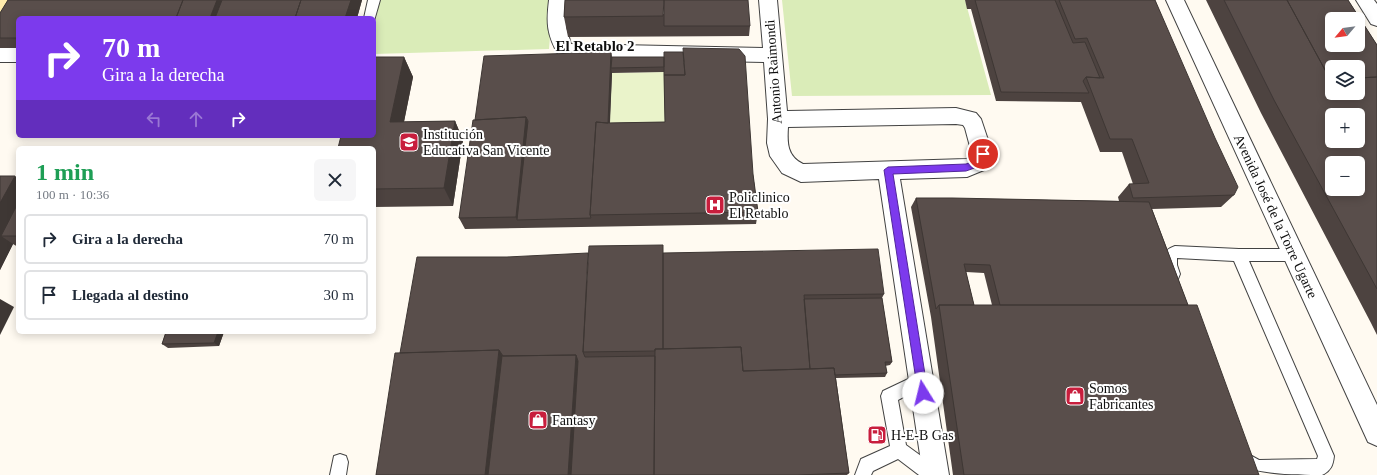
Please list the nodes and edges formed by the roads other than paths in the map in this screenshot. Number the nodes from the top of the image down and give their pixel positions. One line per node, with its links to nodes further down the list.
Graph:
1 (374, 0): 6 (lane)
2 (558, 0): 10 (street)
3 (768, 0): 10 (street, Antonio Raimondi)
4 (1175, 0): 14 (street, Avenida José de la Torre Ugarte)
5 (1365, 0): 7 (street)
6 (370, 16)
7 (1377, 19)
8 (0, 55): 9 (street)
9 (16, 55)
10 (772, 56): 11 (street, Antonio Raimondi)
11 (778, 119): 12 (street, Antonio Raimondi); 12 (street)
12 (888, 170): 16 (street)
13 (1238, 255): 14 (lane); 15 (lane); 20 (lane)
14 (1294, 255): 17 (street, Avenida José de la Torre Ugarte)
15 (1177, 287)
16 (921, 380): 19 (lane); 22 (street)
17 (1377, 433)
18 (1233, 447): 20 (lane)
19 (899, 450): 21 (lane); 22 (lane)
20 (1288, 471)
21 (863, 475)
22 (935, 475)

